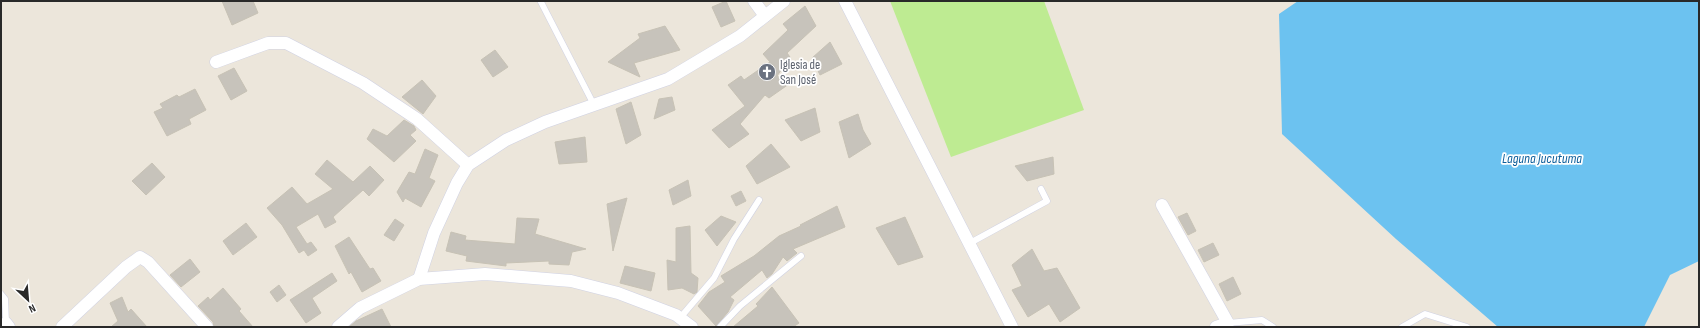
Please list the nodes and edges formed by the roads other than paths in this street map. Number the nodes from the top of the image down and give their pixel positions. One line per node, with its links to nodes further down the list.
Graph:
1 (754, 1): 5 (street)
2 (784, 1): 5 (street)
3 (845, 1): 12 (street)
4 (540, 2): 7 (lane)
5 (765, 16): 7 (street)
6 (216, 62): 8 (street)
7 (594, 105): 8 (street)
8 (468, 165): 14 (street)
9 (1041, 189): 12 (lane)
10 (759, 200): 16 (lane)
11 (1162, 205): 17 (street)
12 (970, 244): 24 (street)
13 (802, 256): 23 (lane)
14 (419, 279): 16 (street); 21 (street)
15 (1, 294): 18 (lane)
16 (680, 318): 22 (street)
17 (1228, 324): 25 (street); 26 (lane)
18 (7, 325)
19 (62, 327): 20 (street)
20 (208, 327)
21 (338, 327)
22 (692, 327)
23 (720, 327)
24 (1012, 327)
25 (1216, 327)
26 (1273, 327)
27 (1402, 327): 28 (lane)
28 (1467, 327)

